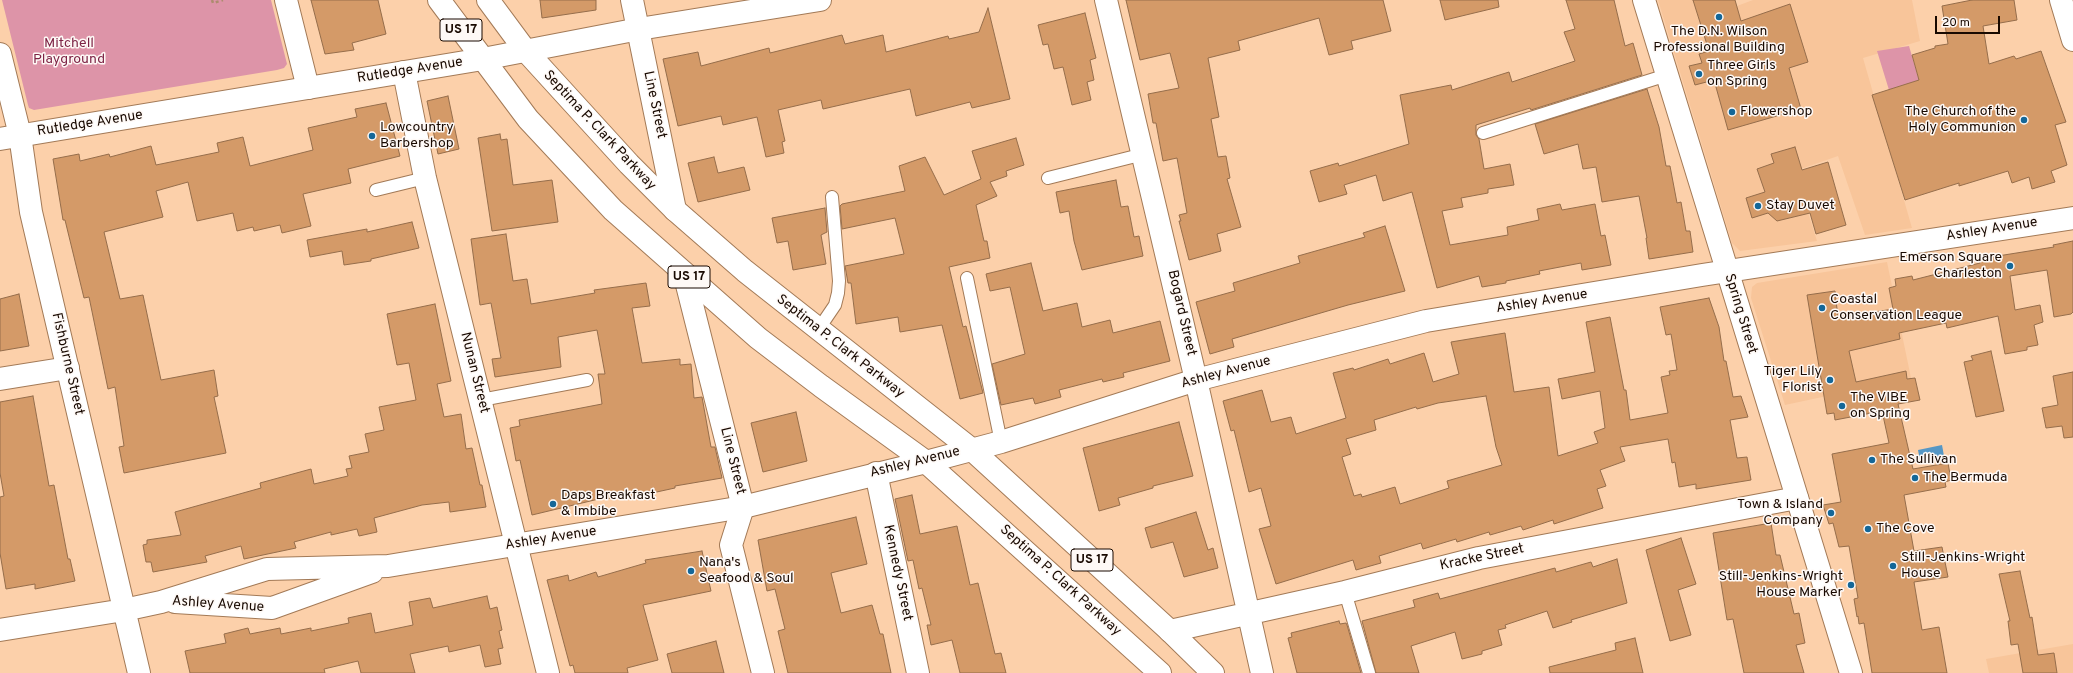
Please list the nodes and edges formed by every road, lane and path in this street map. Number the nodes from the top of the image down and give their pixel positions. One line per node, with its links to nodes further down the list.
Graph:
1 (212, 0): 2 (path)
2 (223, 0)
3 (286, 0): 18 (main road)
4 (439, 0): 15 (main road, Septima P. Clark Parkway / US 17)
5 (488, 0): 13 (main road, Septima P. Clark Parkway / US 17)
6 (632, 0): 11 (main road, Line Street)
7 (820, 0): 11 (main road, Rutledge Avenue)
8 (1106, 0): 21 (main road, Bogard Street)
9 (1644, 0): 17 (main road, Spring Street)
10 (2061, 0): 12 (main road)
11 (639, 29): 13 (main road, Rutledge Avenue); 26 (main road, Line Street)
12 (2073, 40)
13 (525, 50): 15 (main road, Rutledge Avenue); 26 (main road, Septima P. Clark Parkway / US 17)
14 (0, 54): 20 (main road, Fishburne Street)
15 (483, 59): 16 (main road, Rutledge Avenue); 29 (main road, Septima P. Clark Parkway / US 17)
16 (404, 72): 18 (main road, Rutledge Avenue); 22 (main road, Nunan Street)
17 (1667, 75): 19 (lane); 28 (main road, Spring Street)
18 (308, 88): 20 (main road, Rutledge Avenue)
19 (1483, 133)
20 (10, 137): 32 (main road, Fishburne Street)
21 (1144, 154): 23 (lane); 35 (main road, Bogard Street)
22 (425, 178): 24 (lane); 36 (main road, Nunan Street)
23 (1048, 178)
24 (376, 190)
25 (832, 197): 31 (lane)
26 (675, 210): 31 (main road, Septima P. Clark Parkway / US 17)
27 (2073, 218): 28 (main road, Ashley Avenue)
28 (1727, 272): 35 (main road, Ashley Avenue); 41 (main road, Spring Street)
29 (684, 273): 39 (main road, Septima P. Clark Parkway / US 17); 42 (main road, Line Street)
30 (967, 278): 37 (lane)
31 (818, 330): 38 (main road, Septima P. Clark Parkway / US 17)
32 (68, 368): 33 (main road); 47 (main road, Fishburne Street)
33 (0, 379)
34 (588, 380): 36 (lane)
35 (1196, 380): 37 (main road, Ashley Avenue); 48 (main road, Bogard Street)
36 (481, 400): 43 (main road, Nunan Street)
37 (1001, 442): 38 (main road, Ashley Avenue)
38 (971, 449): 39 (main road, Ashley Avenue); 50 (main road, Septima P. Clark Parkway / US 17)
39 (926, 462): 40 (main road, Ashley Avenue); 55 (main road, Septima P. Clark Parkway / US 17)
40 (876, 473): 42 (main road, Ashley Avenue); 54 (main road, Kennedy Street)
41 (1797, 498): 45 (main road, Kracke Street); 59 (main road, Spring Street)
42 (743, 507): 43 (main road, Ashley Avenue); 53 (main road, Line Street)
43 (517, 545): 44 (main road, Ashley Avenue); 52 (main road, Nunan Street)
44 (388, 566): 46 (main road, Ashley Avenue); 46 (main road, Ashley Avenue)
45 (1345, 592): 48 (main road, Kracke Street); 58 (lane)
46 (161, 602): 47 (main road, Ashley Avenue)
47 (124, 610): 49 (main road, Ashley Avenue); 51 (main road, Fishburne Street)
48 (1250, 614): 50 (main road, Kracke Street); 57 (main road, Bogard Street)
49 (0, 630)
50 (1170, 631): 56 (main road, Septima P. Clark Parkway / US 17)
51 (138, 673)
52 (548, 673)
53 (763, 673)
54 (918, 673)
55 (1160, 673)
56 (1213, 673)
57 (1262, 673)
58 (1369, 673)
59 (1851, 673)

